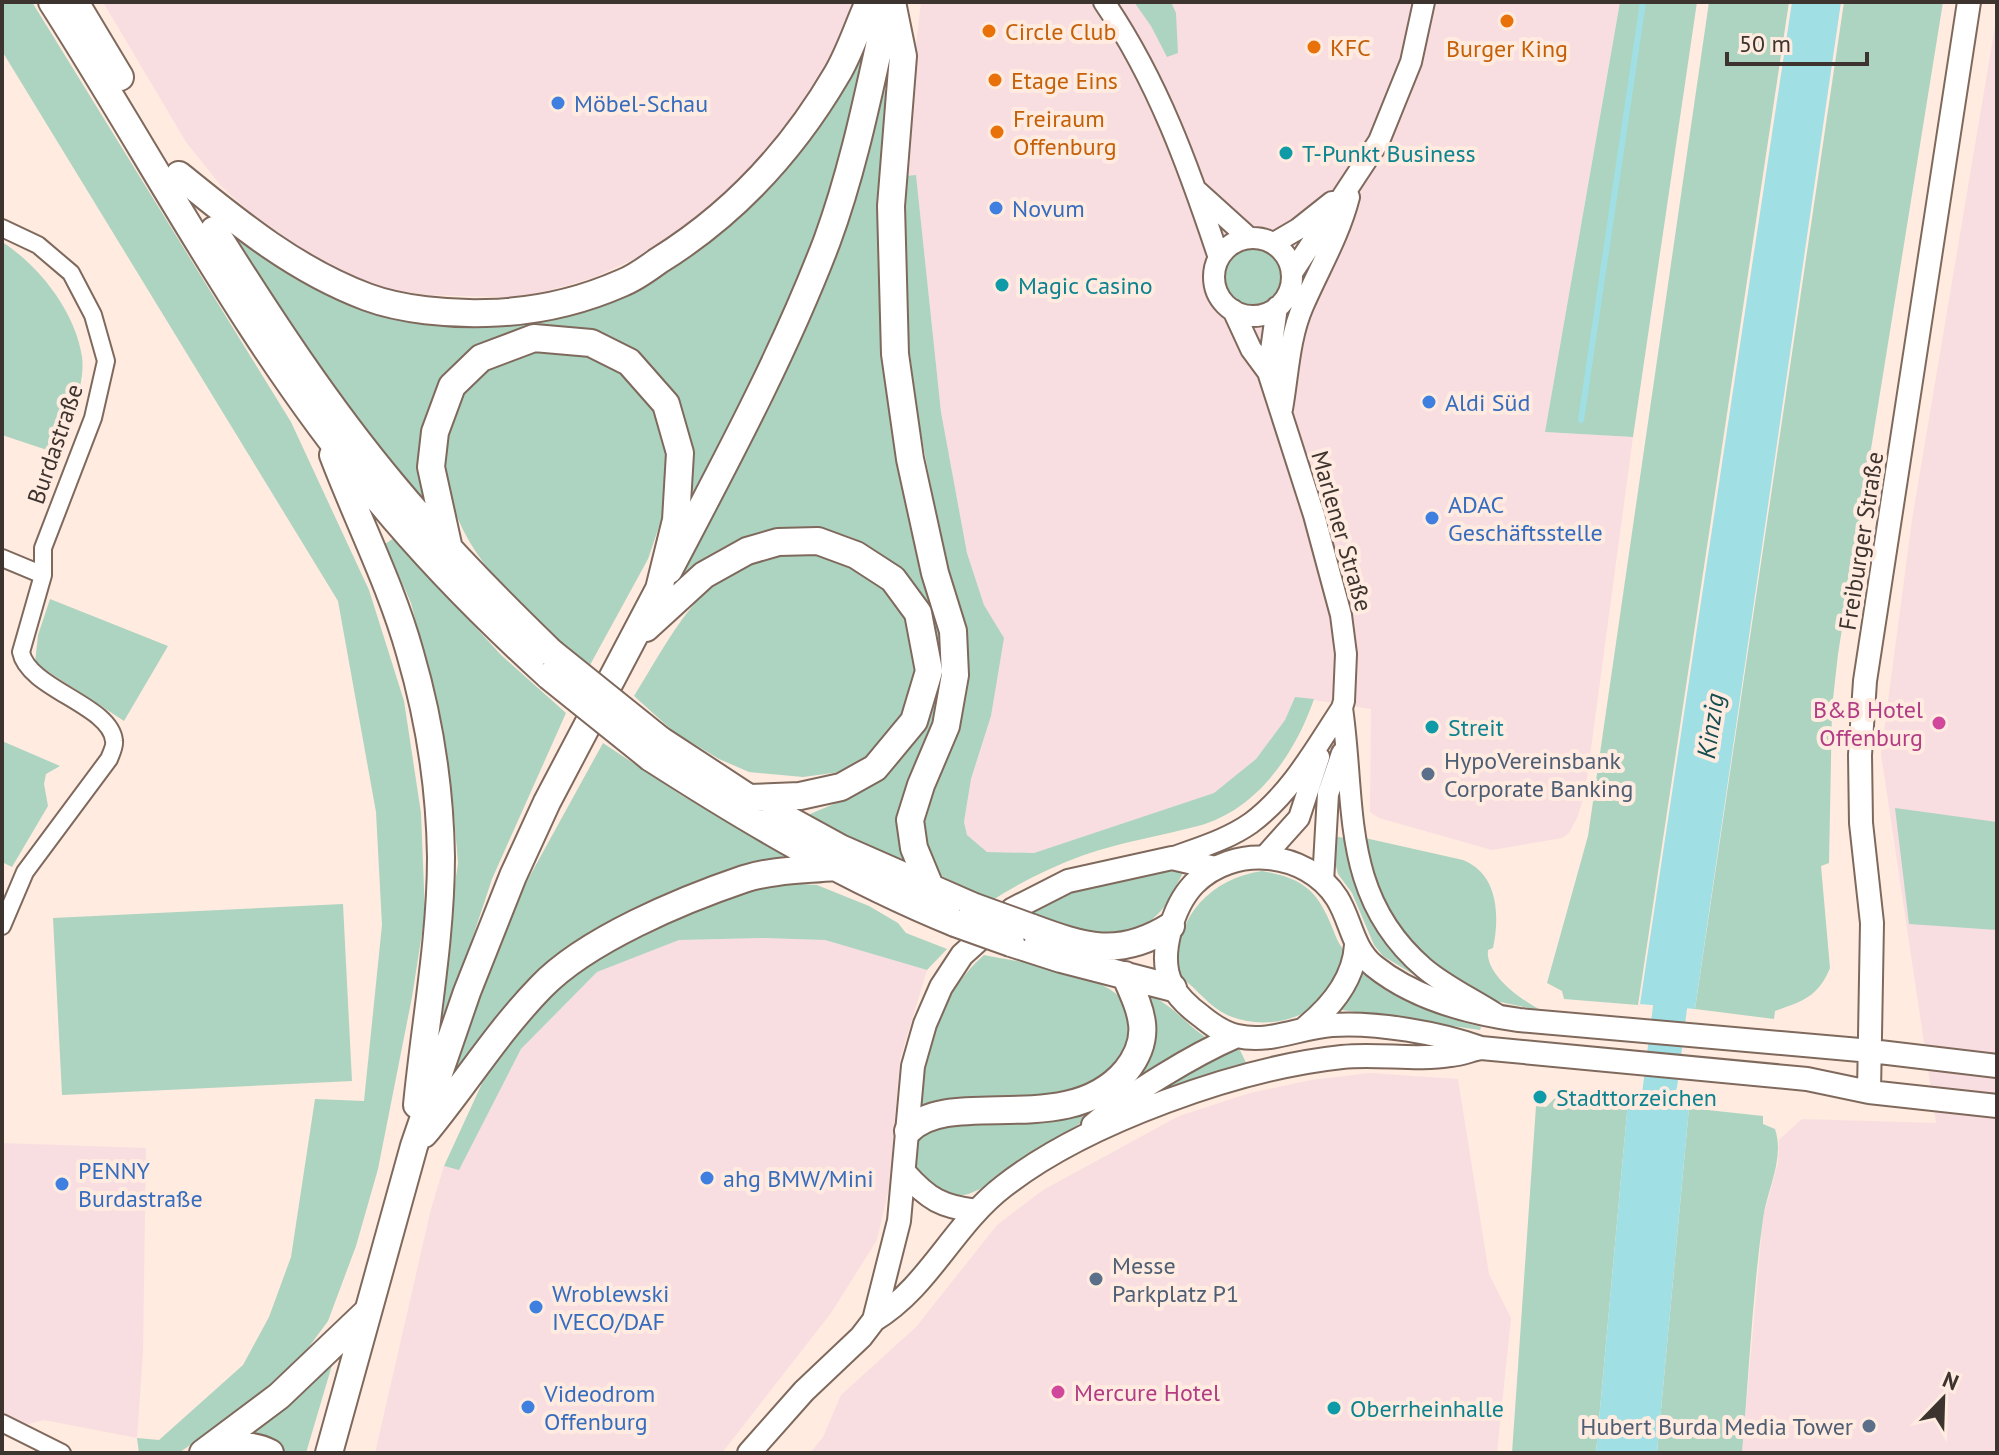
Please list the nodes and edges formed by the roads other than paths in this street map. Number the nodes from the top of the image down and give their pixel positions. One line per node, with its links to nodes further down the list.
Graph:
1 (52, 2): 20 (main road)
2 (75, 2): 8 (main road)
3 (869, 2): 8 (main road)
4 (890, 2): 24 (main road); 37 (main road)
5 (1104, 2): 10 (street)
6 (1424, 2): 9 (street)
7 (1969, 2): 49 (main road, Freiburger Straße)
8 (179, 175): 21 (main road)
9 (1349, 184): 13 (street); 15 (street); 19 (street)
10 (1197, 191): 12 (street); 14 (street)
11 (2, 228): 23 (street, Burdastraße)
12 (1249, 238): 13 (street); 14 (street)
13 (1274, 243): 15 (street)
14 (1219, 258): 17 (street)
15 (1292, 273): 16 (street)
16 (1277, 307): 17 (street); 18 (street, Marlener Straße)
17 (1233, 310): 18 (street, Marlener Straße)
18 (1268, 372): 19 (street, Marlener Straße)
19 (1281, 413): 27 (street, Marlener Straße)
20 (323, 429): 26 (main road); 55 (main road)
21 (449, 549): 24 (main road); 26 (main road)
22 (2, 558): 23 (street)
23 (43, 575): 39 (street, Burdastraße)
24 (659, 589): 25 (main road)
25 (631, 641): 31 (main road); 55 (main road)
26 (551, 665): 30 (main road, bridge)
27 (1342, 708): 28 (street, Marlener Straße); 29 (street, Marlener Straße)
28 (1325, 734): 32 (street, Marlener Straße); 33 (street, Marlener Straße)
29 (1347, 740): 36 (street, Marlener Straße); 45 (street, Marlener Straße)
30 (655, 748): 31 (main road); 34 (main road)
31 (749, 798): 37 (main road)
32 (1264, 857): 35 (main road); 36 (main road)
33 (1172, 858): 35 (main road); 53 (main road)
34 (834, 867): 38 (main road); 55 (main road)
35 (1215, 868): 40 (main road)
36 (1323, 882): 42 (main road)
37 (931, 889): 38 (main road)
38 (964, 915): 41 (main road, bridge)
39 (2, 926)
40 (1171, 926): 41 (main road); 44 (main road)
41 (1021, 935): 43 (main road)
42 (1356, 945): 45 (main road); 46 (main road)
43 (1125, 975): 44 (main road); 53 (main road)
44 (1173, 988): 47 (main road)
45 (1503, 1018): 49 (main road, Marlener Straße)
46 (1305, 1028): 47 (main road); 48 (main road)
47 (1237, 1036): 54 (main road)
48 (1481, 1048): 51 (main road); 54 (main road)
49 (1871, 1051): 50 (main road, Marlener Straße); 51 (main road, Freiburger Straße)
50 (1996, 1066)
51 (1869, 1092): 52 (main road)
52 (1993, 1105)
53 (908, 1131): 56 (main road)
54 (1074, 1142): 57 (main road)
55 (414, 1146): 58 (main road)
56 (905, 1173): 57 (main road); 59 (main road)
57 (977, 1211): 59 (main road)
58 (365, 1314): 61 (main road); 64 (main road)
59 (874, 1320): 65 (main road)
60 (2, 1423): 62 (street)
61 (204, 1452): 63 (main road)
62 (62, 1453)
63 (270, 1453)
64 (329, 1453)
65 (749, 1453)

